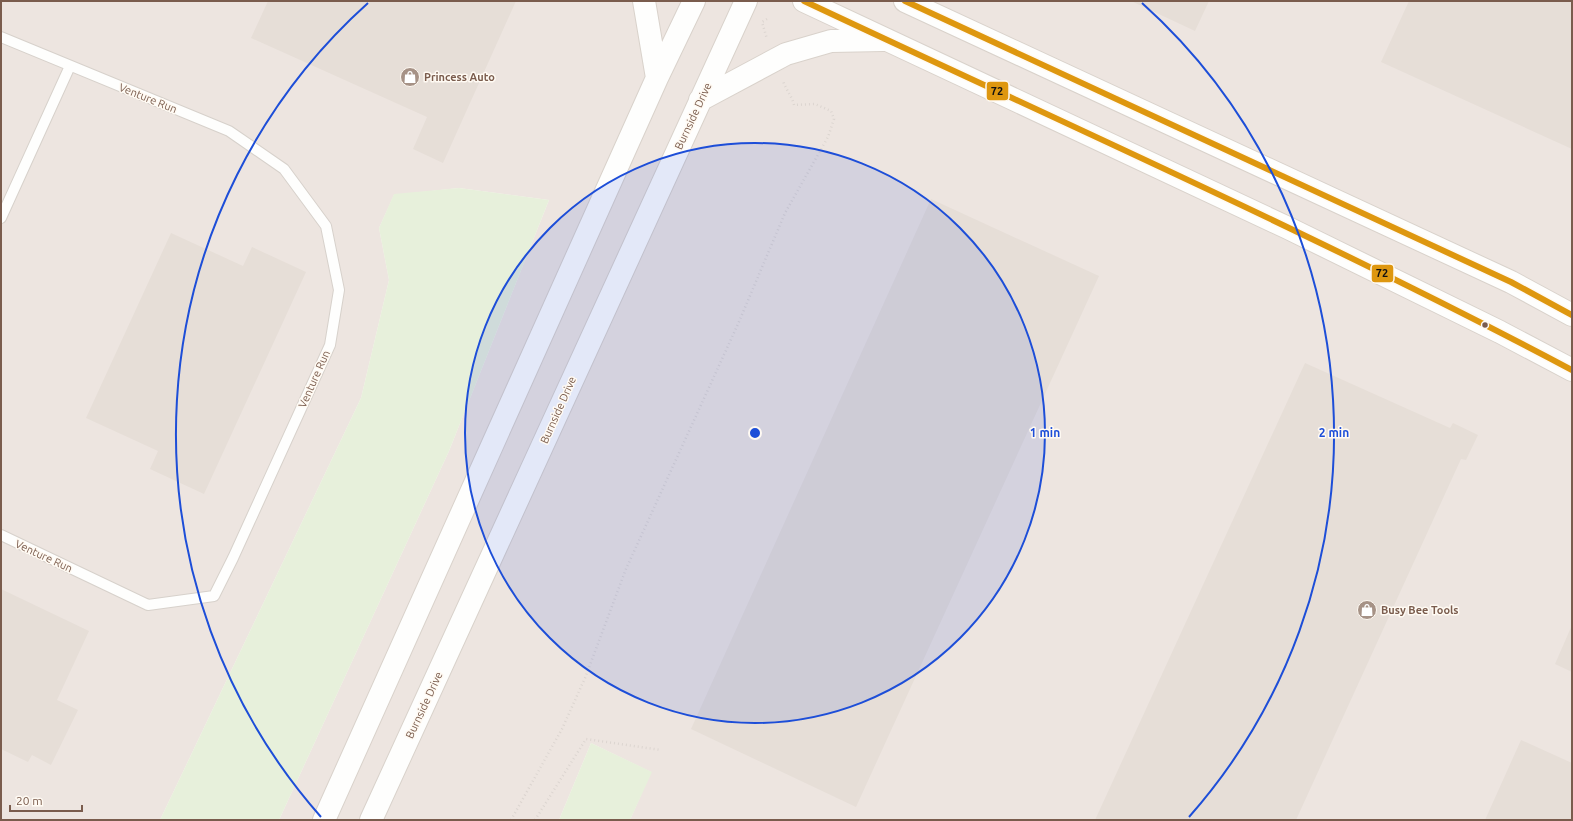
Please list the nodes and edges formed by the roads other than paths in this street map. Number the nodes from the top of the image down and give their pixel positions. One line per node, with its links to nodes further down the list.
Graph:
1 (644, 1): 9 (main road)
2 (694, 1): 9 (main road)
3 (746, 1): 10 (main road, Burnside Drive)
4 (804, 1): 7 (main road)
5 (907, 1): 12 (main road)
6 (1, 37): 8 (lane, Venture Run)
7 (888, 39): 10 (main road); 13 (main road)
8 (70, 66): 11 (lane); 14 (lane, Venture Run)
9 (657, 78): 15 (main road)
10 (700, 100): 16 (main road, Burnside Drive)
11 (1, 218)
12 (1572, 315)
13 (1572, 370)
14 (1, 535)
15 (324, 820)
16 (372, 820)

